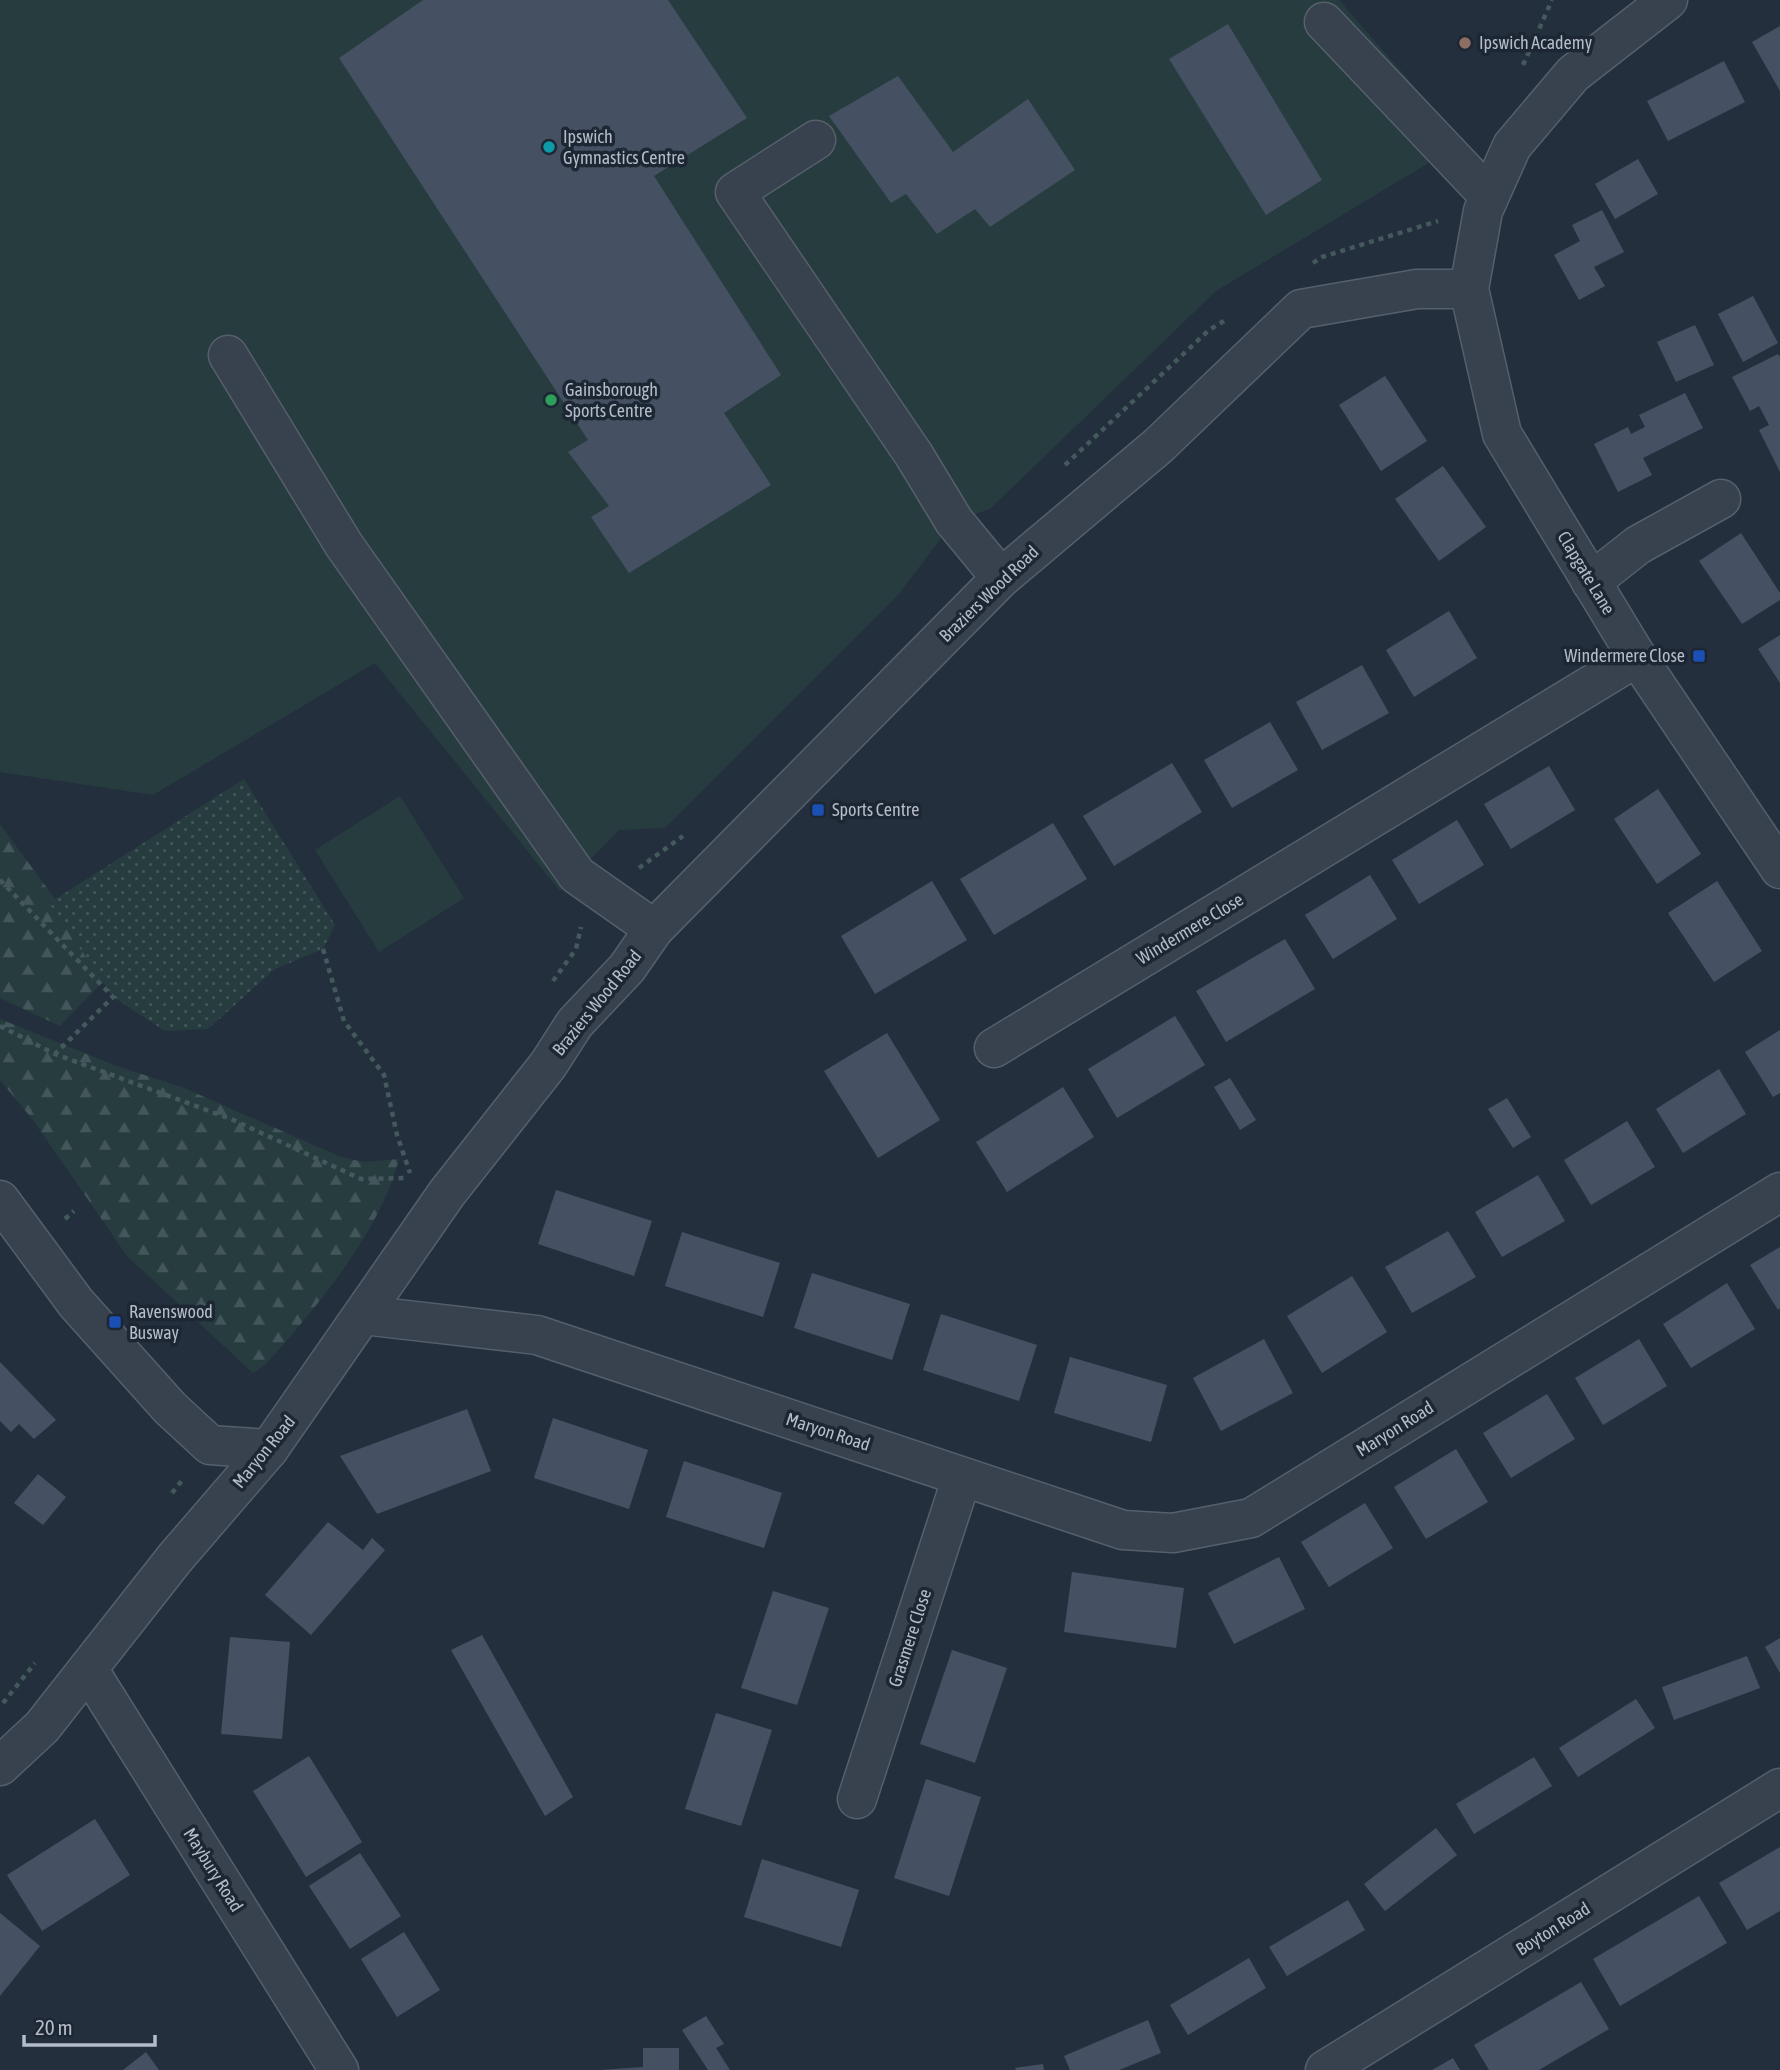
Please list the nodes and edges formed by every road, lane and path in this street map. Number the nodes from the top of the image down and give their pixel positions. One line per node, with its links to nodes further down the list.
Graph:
1 (1668, 0): 4 (street)
2 (1324, 22): 4 (street)
3 (816, 140): 8 (street)
4 (1489, 196): 5 (street)
5 (1469, 289): 8 (street, Braziers Wood Road); 9 (street, Clapgate Lane)
6 (228, 355): 13 (street)
7 (1721, 499): 9 (street)
8 (1001, 578): 13 (street, Braziers Wood Road)
9 (1591, 582): 10 (street, Clapgate Lane)
10 (1637, 657): 11 (street, Clapgate Lane); 16 (street, Windermere Close)
11 (1780, 869)
12 (0, 880): 17 (path)
13 (654, 929): 20 (street, Braziers Wood Road)
14 (323, 949): 17 (path)
15 (0, 1026): 17 (path)
16 (994, 1048)
17 (55, 1054)
18 (1780, 1192): 22 (street, Maryon Road)
19 (0, 1200): 21 (street)
20 (363, 1315): 21 (street, Maryon Road); 22 (street, Maryon Road)
21 (269, 1448): 23 (street, Maryon Road)
22 (962, 1476): 26 (street, Grasmere Close)
23 (88, 1669): 24 (street, Maryon Road); 27 (street, Maybury Road)
24 (0, 1766)
25 (1780, 1788): 28 (street, Boyton Road)
26 (857, 1799)
27 (339, 2070)
28 (1325, 2070)

